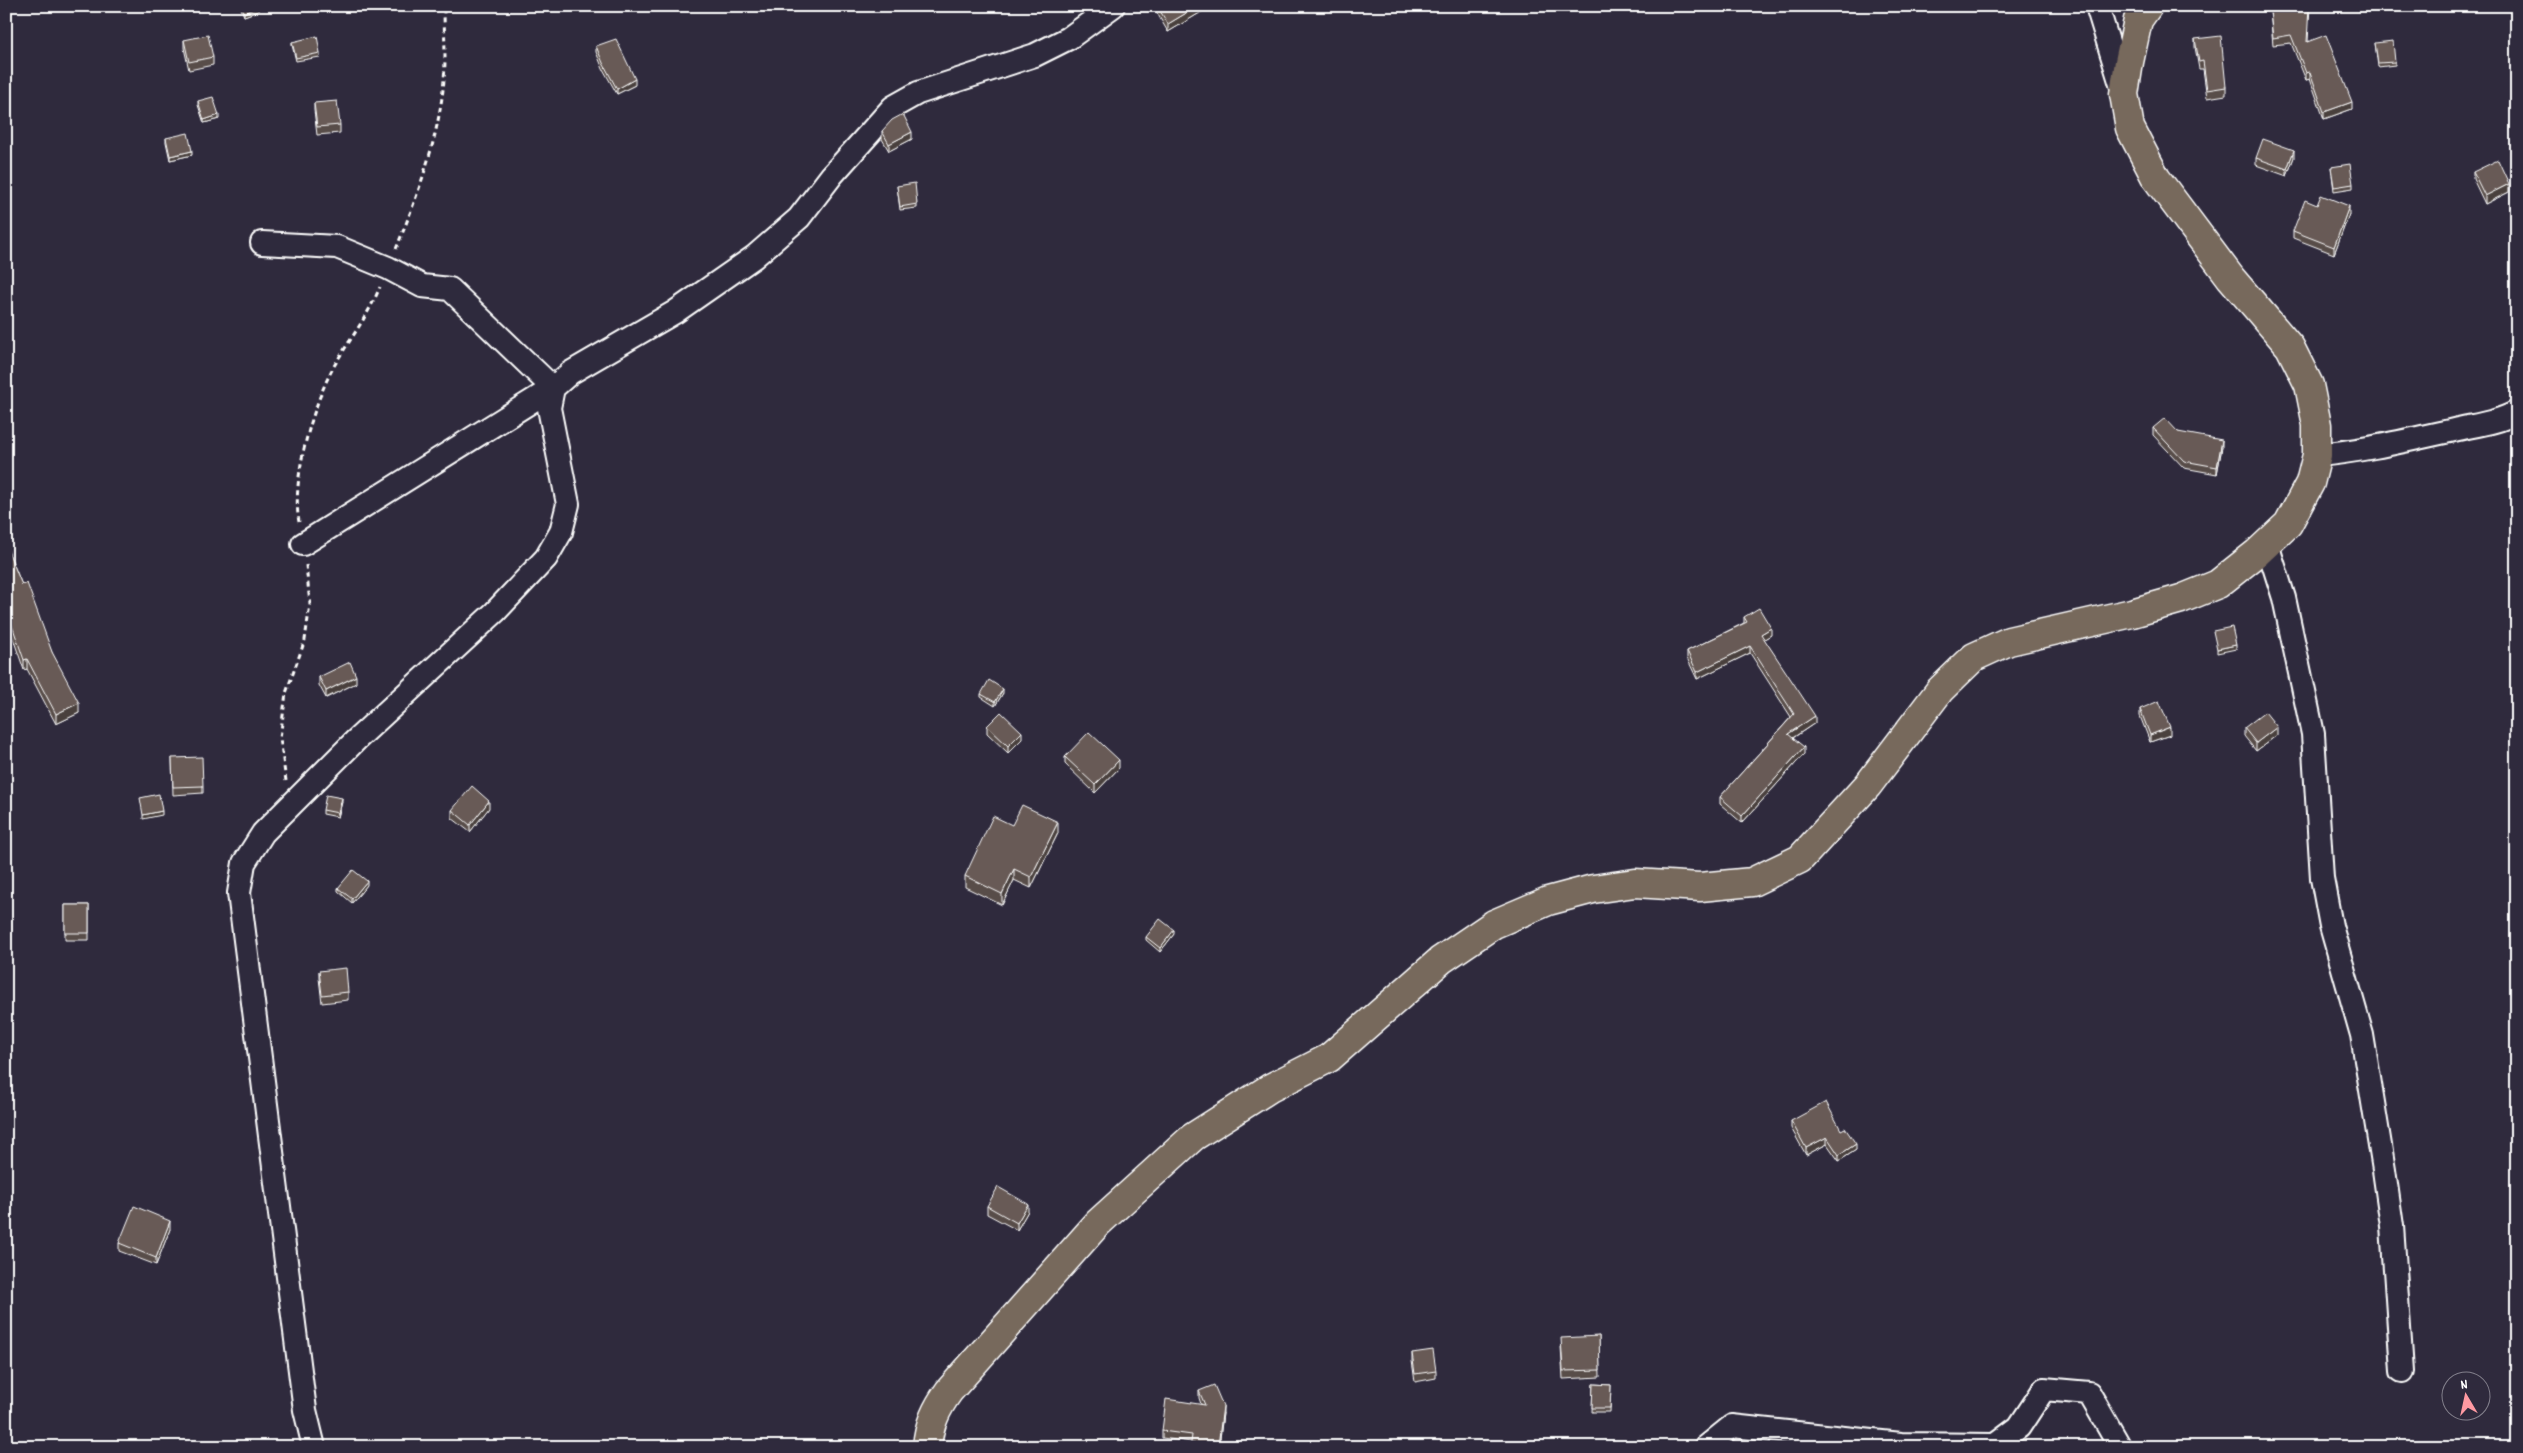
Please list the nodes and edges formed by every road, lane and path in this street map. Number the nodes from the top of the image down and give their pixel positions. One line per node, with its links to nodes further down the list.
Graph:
1 (444, 6): 7 (path)
2 (1113, 6): 8 (street)
3 (2097, 6): 5 (street)
4 (2148, 6): 5 (main road)
5 (2124, 94): 10 (main road)
6 (262, 243): 7 (street)
7 (388, 268): 8 (street); 11 (path)
8 (553, 388): 11 (street); 13 (street)
9 (2517, 412): 10 (street)
10 (2317, 455): 12 (main road)
11 (303, 544): 13 (path)
12 (2267, 544): 14 (street); 16 (main road)
13 (289, 807): 15 (street)
14 (2402, 1371)
15 (314, 1447)
16 (927, 1447)
17 (1706, 1447): 18 (street)
18 (2120, 1447)

